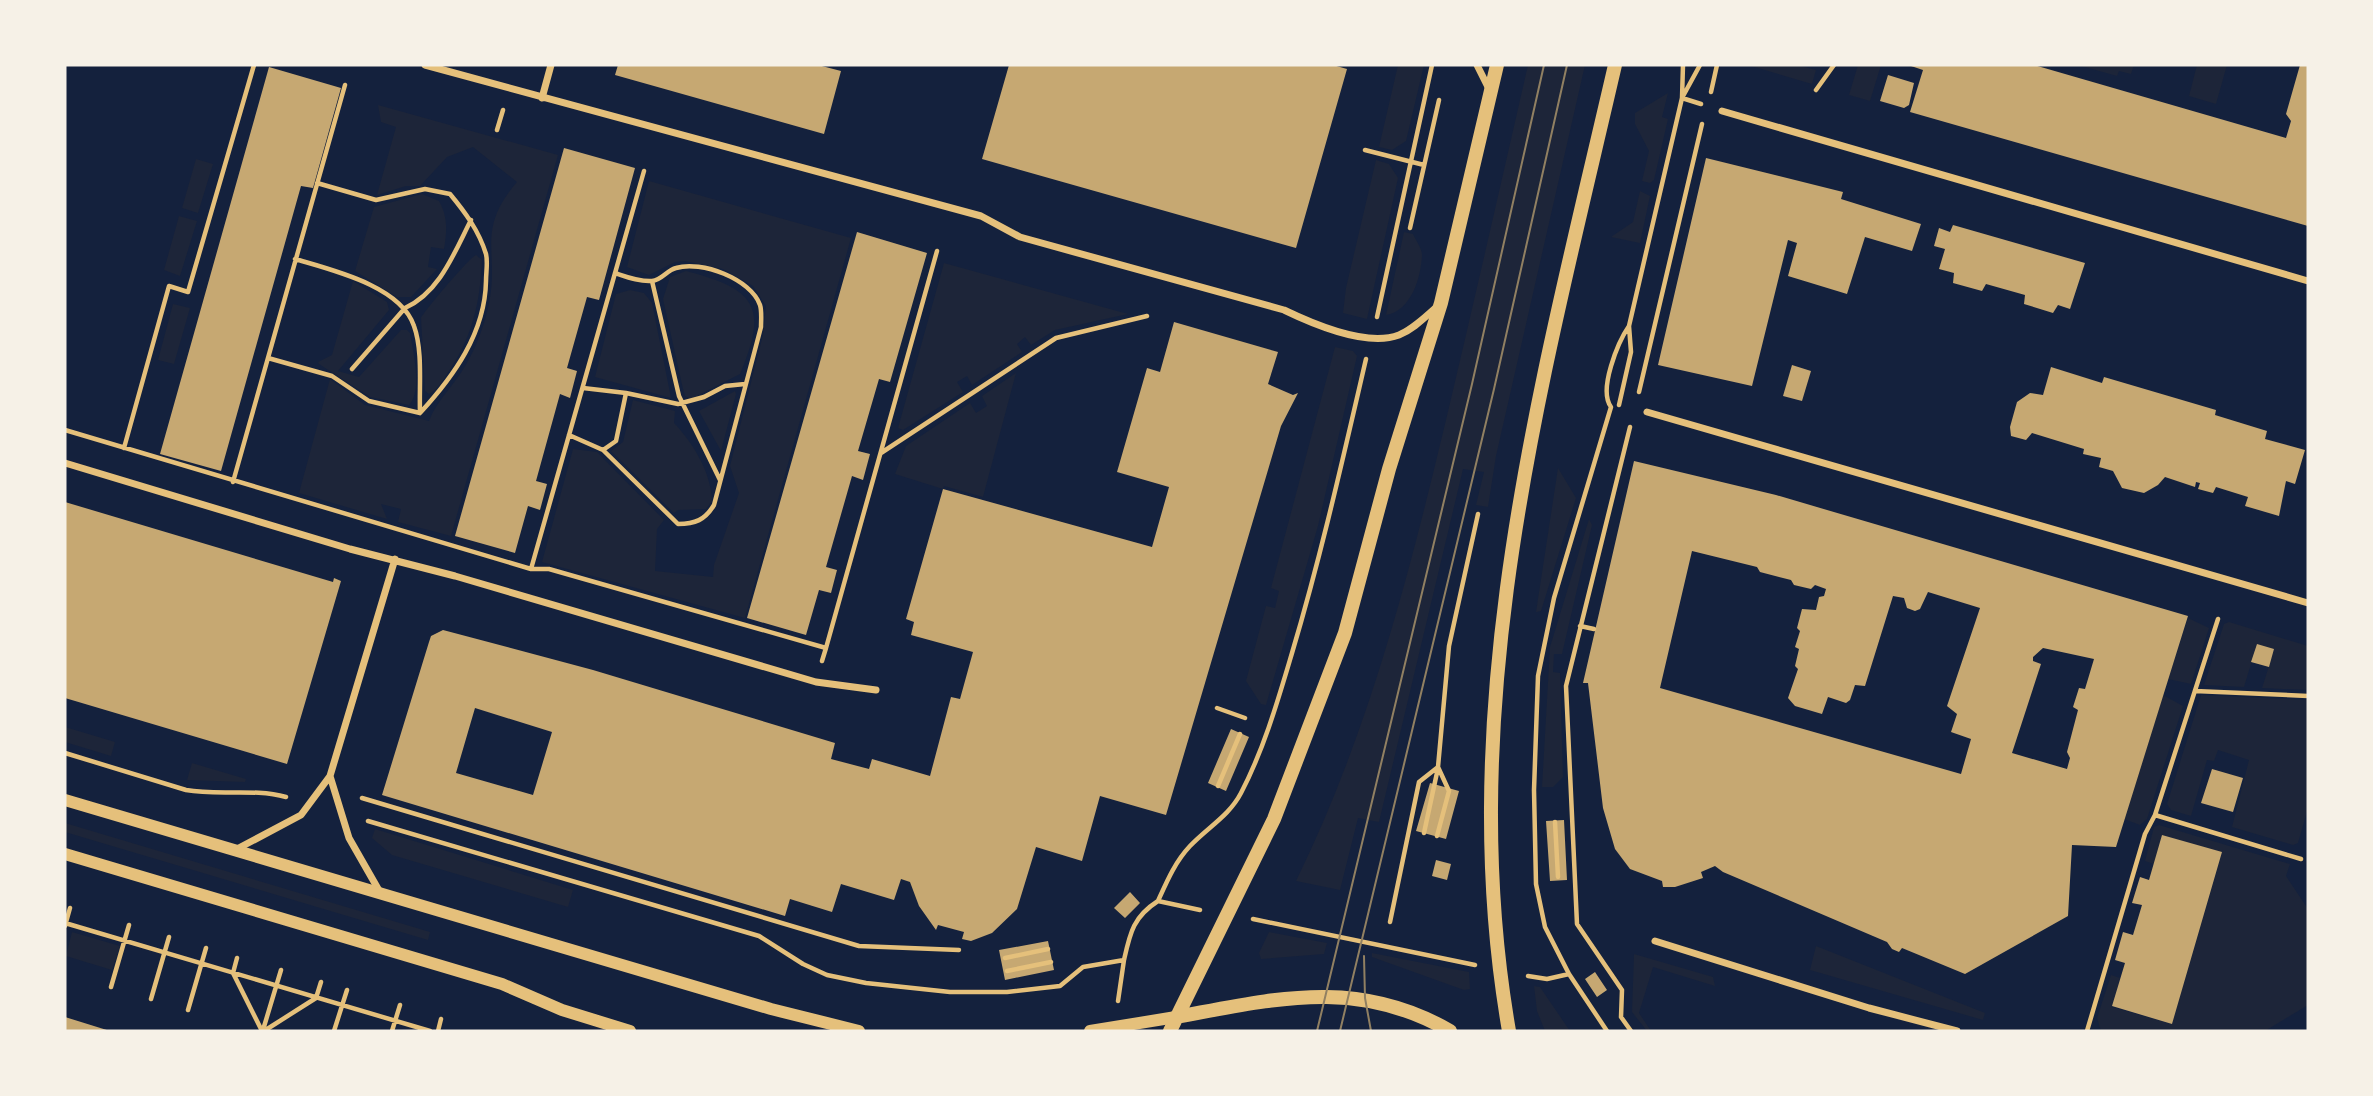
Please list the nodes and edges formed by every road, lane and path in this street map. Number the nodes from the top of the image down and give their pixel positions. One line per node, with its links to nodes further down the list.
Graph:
1 (254, 65): 52 (path)
2 (425, 65): 16 (street)
3 (551, 65): 16 (street)
4 (1432, 65): 22 (path)
5 (1477, 65): 14 (street)
6 (1497, 65): 14 (main road)
7 (1615, 65): 137 (main road)
8 (1683, 65): 17 (path)
9 (1700, 65): 17 (path)
10 (1717, 65): 15 (path)
11 (1834, 65): 13 (path)
12 (345, 85): 25 (path)
13 (1816, 90)
14 (1491, 93): 33 (main road)
15 (1710, 96)
16 (542, 98): 33 (street)
17 (1682, 98): 37 (path)
18 (1439, 100): 23 (path)
19 (1722, 111): 32 (street)
20 (1705, 116): 44 (path)
21 (1365, 150): 22 (path)
22 (1410, 161): 23 (path); 36 (path)
23 (1424, 165): 27 (path)
24 (644, 171): 30 (path)
25 (317, 183): 26 (path); 29 (path)
26 (471, 219): 34 (path); 48 (path)
27 (1410, 228)
28 (937, 251): 54 (path)
29 (295, 259): 34 (path); 39 (path)
30 (615, 273): 31 (path); 42 (path)
31 (652, 281): 41 (path); 45 (path)
32 (2308, 281)
33 (1441, 303): 127 (main road)
34 (405, 308): 40 (path); 48 (path)
35 (1147, 316): 54 (path)
36 (1376, 319)
37 (1629, 326): 46 (path); 113 (path)
38 (1367, 354): 90 (path)
39 (268, 358): 48 (path); 57 (path)
40 (352, 369)
41 (745, 384): 45 (path); 56 (path)
42 (583, 388): 43 (path); 51 (path)
43 (626, 393): 45 (path); 53 (path)
44 (1637, 402)
45 (683, 404): 56 (path)
46 (1619, 405)
47 (1647, 412): 61 (street)
48 (420, 413)
49 (1633, 416): 63 (path)
50 (65, 430): 52 (path)
51 (569, 435): 53 (path); 60 (path)
52 (124, 447): 57 (path)
53 (603, 450): 56 (path)
54 (881, 454): 65 (path)
55 (65, 463): 59 (street)
56 (721, 481)
57 (233, 482): 60 (path)
58 (1478, 514): 74 (path)
59 (395, 559): 67 (street); 75 (street)
60 (531, 569): 65 (path)
61 (2308, 603)
62 (2218, 620): 68 (path)
63 (1580, 626): 64 (path); 139 (path)
64 (1594, 629)
65 (826, 648): 66 (path)
66 (820, 665)
67 (876, 690)
68 (2196, 691): 69 (path); 80 (path)
69 (2308, 696)
70 (1217, 708): 71 (path)
71 (1245, 718)
72 (1240, 734): 76 (path)
73 (65, 754): 79 (path)
74 (1438, 767): 83 (path); 84 (path); 93 (path)
75 (330, 776): 85 (street); 89 (street)
76 (1218, 786)
77 (361, 798): 102 (path)
78 (65, 800): 85 (street)
79 (295, 800)
80 (2155, 815): 87 (path); 141 (path)
81 (360, 819): 106 (path)
82 (1555, 822): 88 (path)
83 (1424, 832)
84 (1437, 836)
85 (234, 850): 89 (street)
86 (65, 854): 133 (street)
87 (2301, 859)
88 (1559, 877)
89 (382, 894): 134 (street)
90 (1158, 901): 92 (path); 106 (path)
91 (70, 908): 95 (path)
92 (1200, 910)
93 (1390, 922)
94 (1271, 923): 109 (path)
95 (65, 924): 98 (path)
96 (129, 925): 98 (path)
97 (169, 937): 103 (path)
98 (125, 941): 103 (path); 117 (path)
99 (1655, 941): 140 (street)
100 (206, 948): 108 (path)
101 (1048, 949): 105 (path)
102 (959, 950)
103 (164, 952): 108 (path); 121 (path)
104 (237, 958): 112 (path)
105 (1005, 958)
106 (1124, 960): 119 (path)
107 (1051, 962): 111 (path)
108 (201, 963): 112 (path); 124 (path)
109 (1471, 964)
110 (281, 970): 116 (path)
111 (1007, 971)
112 (233, 973): 116 (path); 128 (path)
113 (1569, 974): 114 (path); 138 (path)
114 (1528, 976)
115 (321, 982): 120 (path)
116 (277, 985): 120 (path); 128 (path)
117 (111, 987)
118 (346, 990): 122 (path)
119 (1119, 992)
120 (316, 998): 122 (path); 128 (path)
121 (151, 999)
122 (342, 1005): 126 (path); 129 (path)
123 (400, 1005): 126 (path)
124 (188, 1010)
125 (441, 1019): 132 (path)
126 (395, 1021): 130 (path); 131 (path)
127 (1173, 1024): 135 (street); 136 (main road)
128 (263, 1031)
129 (334, 1031)
130 (392, 1031)
131 (430, 1031)
132 (438, 1031)
133 (630, 1031)
134 (859, 1031)
135 (1090, 1031)
136 (1450, 1031)
137 (1509, 1031)
138 (1607, 1031)
139 (1631, 1031)
140 (1957, 1031)
141 (2087, 1031)

